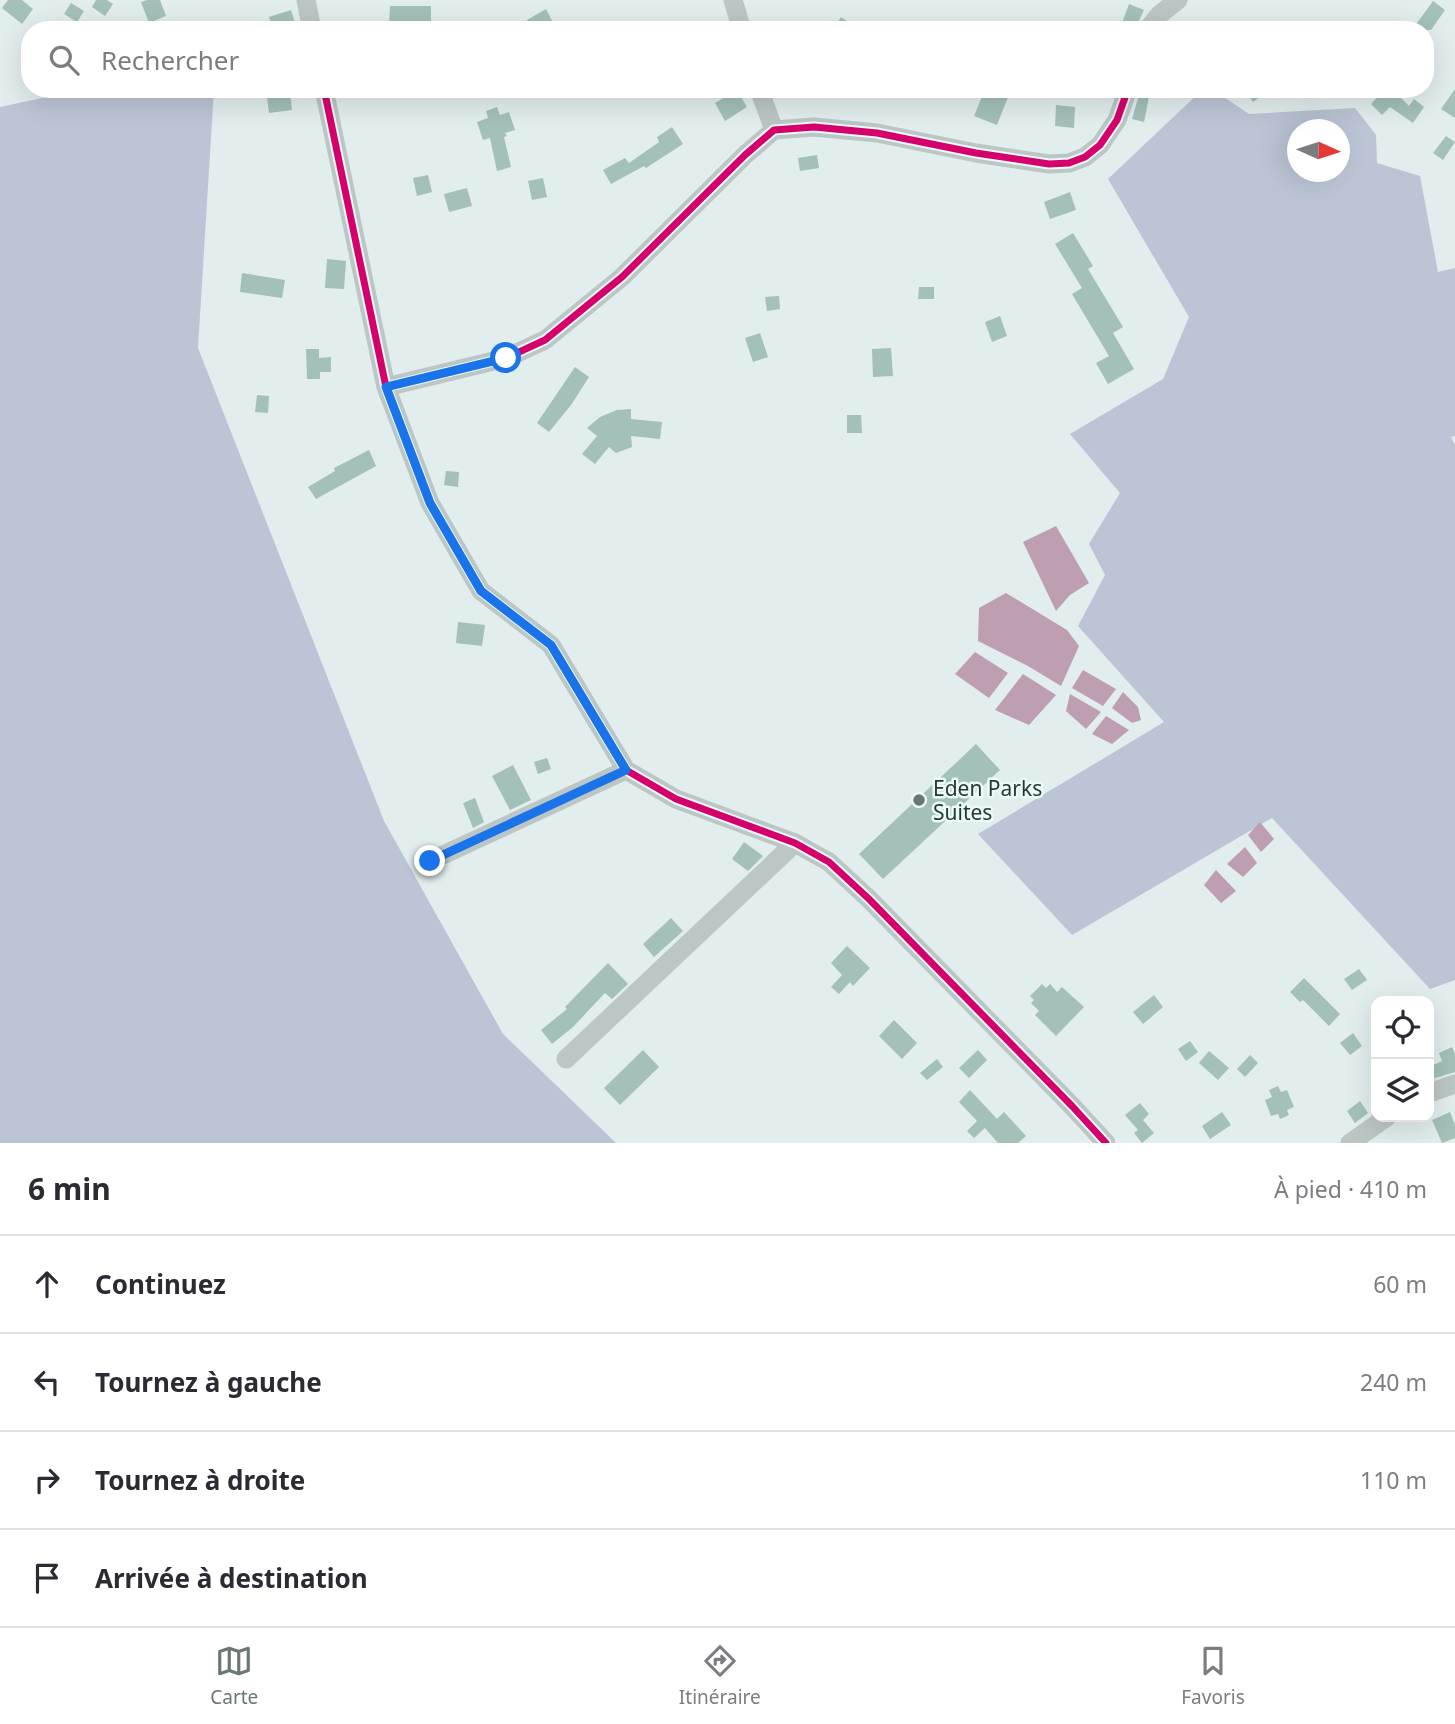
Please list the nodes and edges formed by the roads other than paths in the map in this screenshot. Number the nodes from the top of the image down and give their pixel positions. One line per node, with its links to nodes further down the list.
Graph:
1 (306, 0): 4 (street)
2 (733, 0): 5 (street)
3 (1178, 0): 6 (street)
4 (310, 21)
5 (740, 21)
6 (1154, 21)
7 (326, 98): 11 (street)
8 (762, 98): 10 (street)
9 (1125, 98): 10 (street)
10 (774, 130): 11 (street)
11 (386, 387): 12 (street)
12 (626, 770): 13 (street); 14 (street)
13 (795, 843): 15 (street); 19 (street)
14 (430, 861)
15 (566, 1059)
16 (1455, 1084): 17 (street)
17 (1434, 1091)
18 (1380, 1122): 20 (street)
19 (1106, 1143)
20 (1350, 1143)

